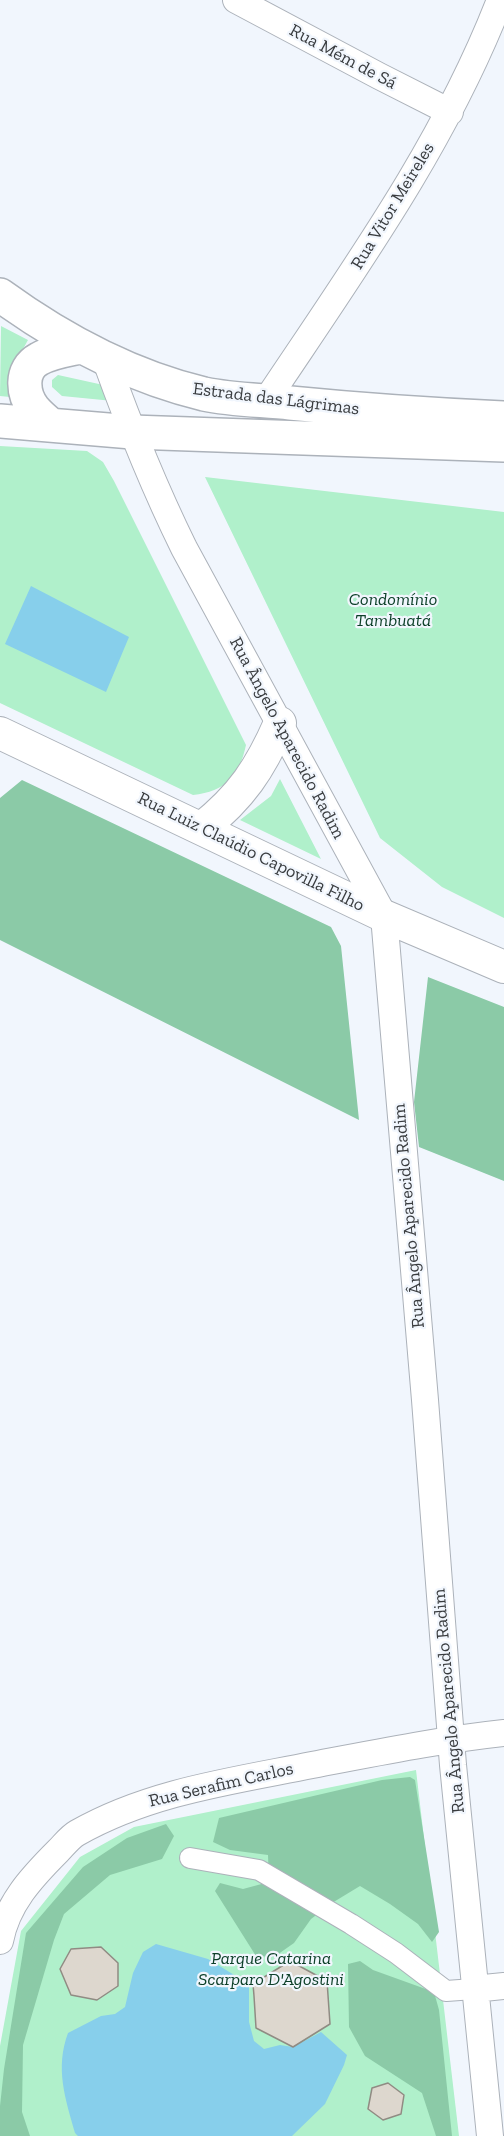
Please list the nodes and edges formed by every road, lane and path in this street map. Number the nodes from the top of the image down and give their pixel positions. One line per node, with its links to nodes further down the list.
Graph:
1 (236, 0): 3 (street, Rua Mém de Sá)
2 (500, 0): 3 (street, Rua Vitor Meireles)
3 (450, 112): 6 (street, Rua Vitor Meireles)
4 (0, 296): 5 (main road, Estrada das Lágrimas)
5 (93, 354): 6 (main road, Estrada das Lágrimas); 9 (main road); 10 (street, Rua Ângelo Aparecido Radim)
6 (266, 401): 7 (main road, Estrada das Lágrimas)
7 (504, 418)
8 (0, 421): 9 (main road, Estrada das Lágrimas)
9 (51, 425): 10 (main road, Estrada das Lágrimas)
10 (132, 432): 11 (main road, Estrada das Lágrimas); 12 (street, Rua Ângelo Aparecido Radim)
11 (504, 445)
12 (280, 723): 14 (street); 15 (street, Rua Ângelo Aparecido Radim)
13 (0, 733): 14 (street, Rua Luiz Claúdio Capovilla Filho)
14 (202, 828): 15 (street, Rua Luiz Claúdio Capovilla Filho)
15 (384, 916): 16 (street, Rua Luiz Claúdio Capovilla Filho); 18 (street, Rua Ângelo Aparecido Radim)
16 (504, 967)
17 (504, 1733): 18 (street, Rua Serafim Carlos)
18 (452, 1738): 20 (street, Rua Serafim Carlos); 22 (street, Rua Ângelo Aparecido Radim)
19 (190, 1857): 22 (street)
20 (0, 1941)
21 (504, 1986): 22 (street)
22 (474, 1989): 23 (street, Rua Ângelo Aparecido Radim)
23 (490, 2136)

